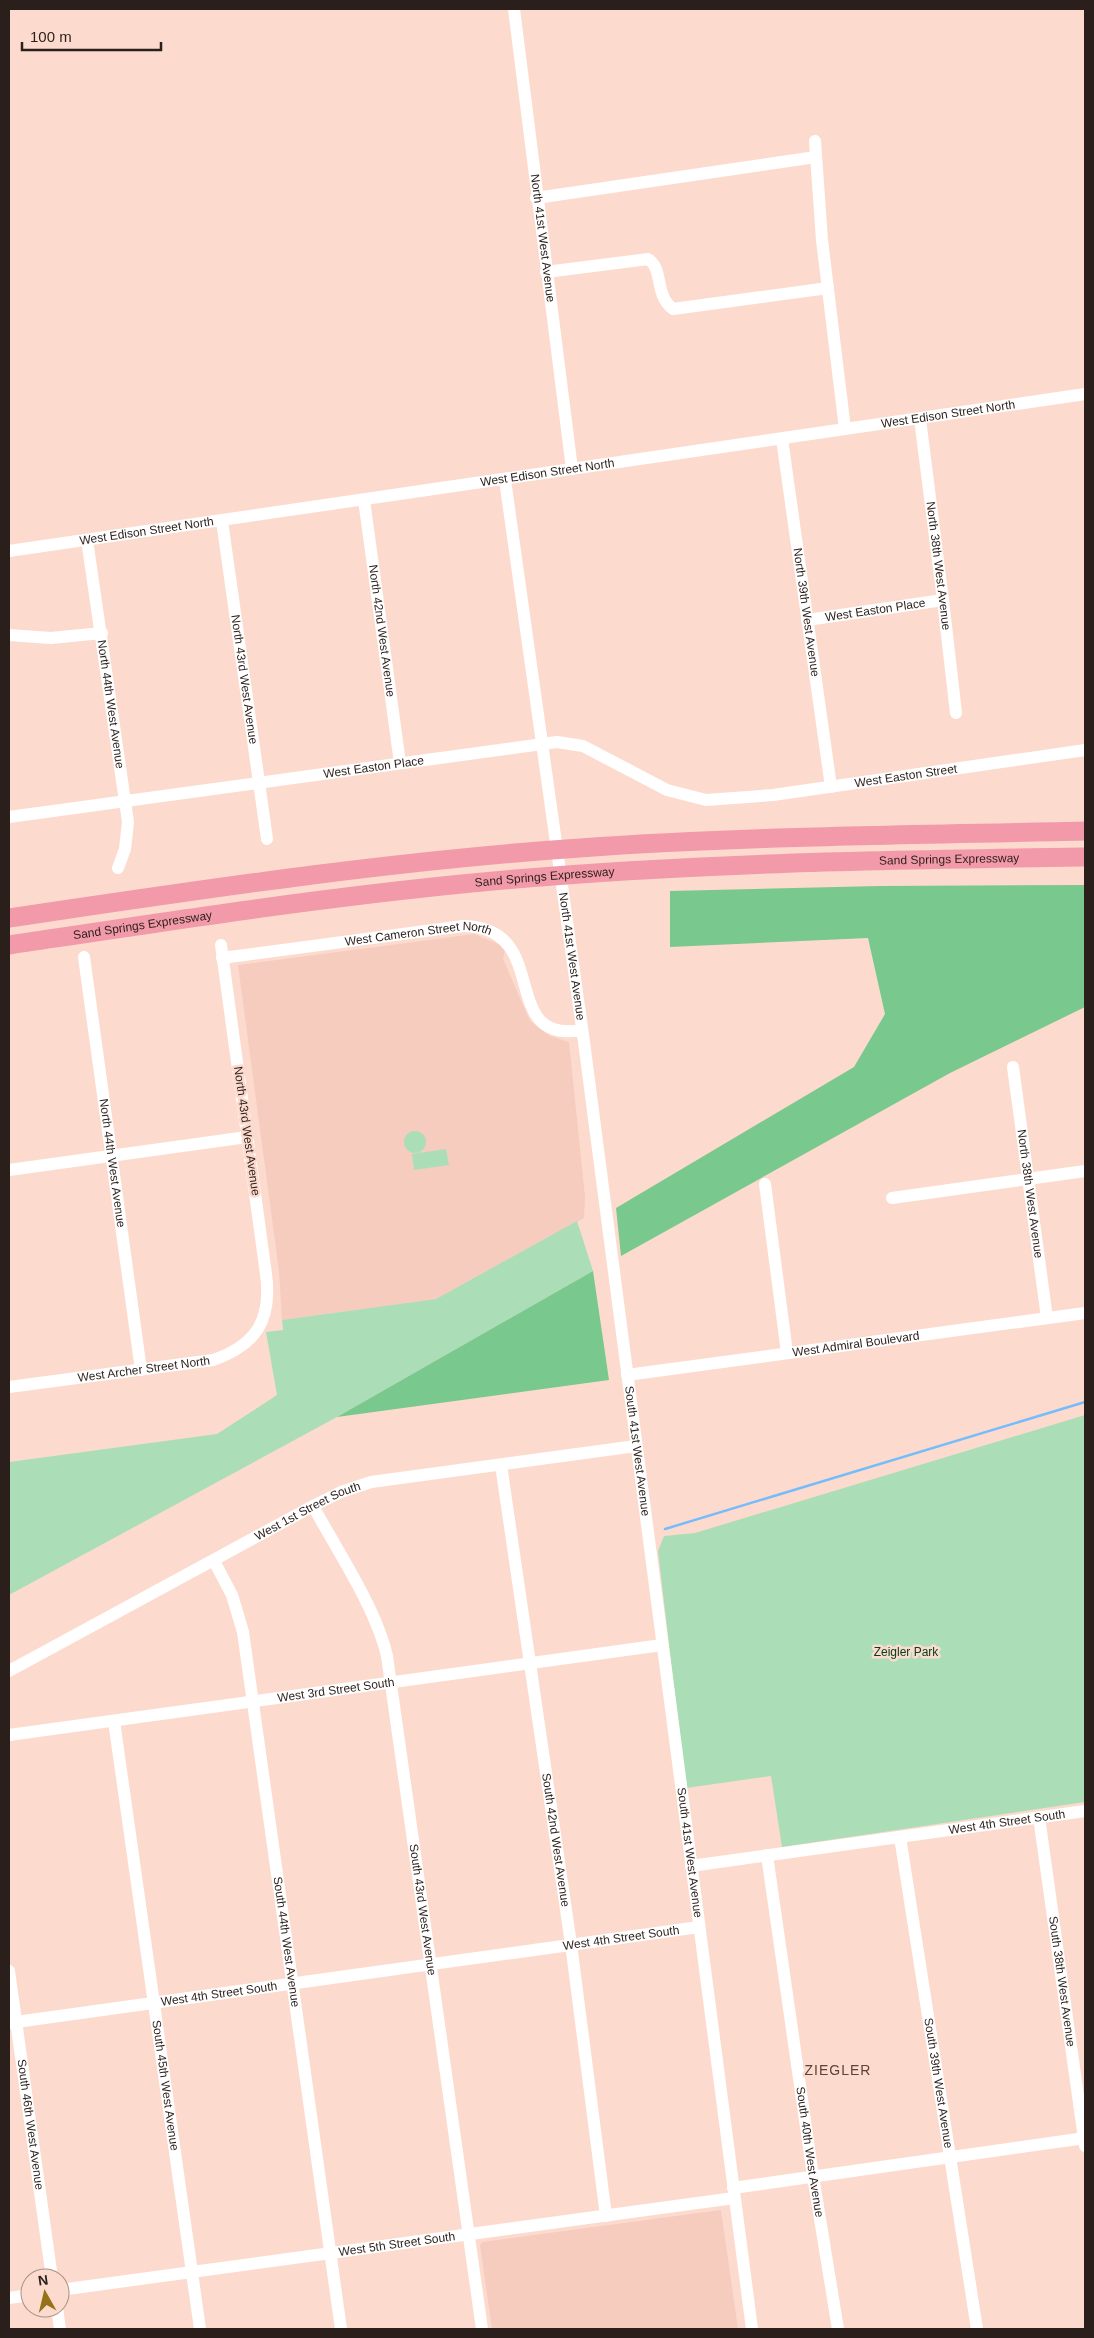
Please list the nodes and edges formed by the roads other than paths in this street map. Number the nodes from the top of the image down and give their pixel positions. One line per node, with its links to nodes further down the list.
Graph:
1 (514, 9): 4 (street, North 41st West Avenue)
2 (815, 141): 3 (street)
3 (816, 157): 4 (street); 6 (street)
4 (536, 198): 5 (street, North 41st West Avenue)
5 (546, 272): 6 (street); 11 (street, North 41st West Avenue)
6 (828, 288): 9 (street)
7 (1085, 394): 8 (street, West Edison Street North)
8 (920, 419): 9 (street, West Edison Street North); 17 (street, North 38th West Avenue)
9 (845, 429): 10 (street, West Edison Street North)
10 (782, 439): 11 (street, West Edison Street North); 18 (street, North 39th West Avenue)
11 (572, 469): 12 (street, West Edison Street North)
12 (505, 480): 13 (street, West Edison Street North); 22 (street, North 41st West Avenue)
13 (364, 500): 14 (street, West Edison Street North); 24 (street, North 42nd West Avenue)
14 (222, 521): 15 (street, West Edison Street North); 25 (street, North 43rd West Avenue)
15 (88, 540): 16 (street, West Edison Street North); 19 (street, North 44th West Avenue)
16 (9, 551)
17 (944, 600): 18 (street, West Easton Place); 21 (street, North 38th West Avenue)
18 (807, 620): 26 (street, North 39th West Avenue)
19 (102, 633): 20 (street); 28 (street, North 44th West Avenue)
20 (9, 635)
21 (956, 713)
22 (542, 744): 24 (street, West Easton Place); 27 (street, West Easton Place); 39 (street, North 41st West Avenue)
23 (1085, 750): 26 (street, West Easton Street)
24 (400, 763): 25 (street, West Easton Place)
25 (259, 783): 28 (street, West Easton Place); 31 (street, North 43rd West Avenue)
26 (832, 787): 27 (street, West Easton Street)
27 (727, 800)
28 (126, 801): 29 (street, West Easton Place); 33 (street, North 44th West Avenue)
29 (9, 817)
30 (1085, 831): 34 (highway, Sand Springs Expressway)
31 (267, 839)
32 (1085, 857): 35 (highway, Sand Springs Expressway)
33 (118, 868)
34 (9, 918)
35 (9, 945)
36 (221, 945): 38 (street, North 43rd West Avenue)
37 (84, 956): 42 (street, North 44th West Avenue)
38 (222, 958): 39 (street, West Cameron Street North); 41 (street, North 43rd West Avenue)
39 (582, 1030): 53 (street, North 41st West Avenue)
40 (1013, 1067): 45 (street, North 38th West Avenue)
41 (247, 1137): 42 (street); 49 (street, North 43rd West Avenue)
42 (112, 1155): 43 (street); 52 (street, North 44th West Avenue)
43 (9, 1170)
44 (1085, 1172): 45 (street)
45 (1029, 1179): 47 (street); 50 (street, North 38th West Avenue)
46 (765, 1184): 51 (street)
47 (892, 1198)
48 (1085, 1313): 50 (street, West Admiral Boulevard)
49 (264, 1318): 52 (street, West Archer Street North)
50 (1047, 1318): 51 (street, West Admiral Boulevard)
51 (787, 1353): 53 (street, West Admiral Boulevard)
52 (141, 1370): 54 (street, West Archer Street North)
53 (627, 1375): 55 (street, South 41st West Avenue)
54 (9, 1388)
55 (636, 1446): 56 (street, West 1st Street South); 59 (street, South 41st West Avenue)
56 (501, 1465): 57 (street, West 1st Street South); 60 (street, South 42nd West Avenue)
57 (313, 1506): 58 (street, West 1st Street South); 62 (street, South 43rd West Avenue)
58 (214, 1561): 61 (street, West 1st Street South); 63 (street, South 44th West Avenue)
59 (662, 1645): 60 (street, West 3rd Street South); 70 (street, South 41st West Avenue)
60 (529, 1664): 62 (street, West 3rd Street South); 72 (street, South 42nd West Avenue)
61 (9, 1671)
62 (391, 1683): 63 (street, West 3rd Street South); 73 (street, South 43rd West Avenue)
63 (253, 1703): 64 (street, West 3rd Street South); 75 (street, South 44th West Avenue)
64 (114, 1722): 65 (street, West 3rd Street South); 76 (street, South 45th West Avenue)
65 (9, 1735)
66 (1085, 1811): 67 (street, West 4th Street South)
67 (1039, 1817): 68 (street, West 4th Street South); 78 (street, South 38th West Avenue)
68 (900, 1837): 69 (street, West 4th Street South); 79 (street, South 39th West Avenue)
69 (768, 1855): 70 (street, West 4th Street South); 80 (street, South 40th West Avenue)
70 (690, 1866): 71 (street, South 41st West Avenue)
71 (699, 1927): 72 (street, West 4th Street South); 81 (street, South 41st West Avenue)
72 (571, 1944): 73 (street, West 4th Street South); 82 (street, South 42nd West Avenue)
73 (430, 1964): 75 (street, West 4th Street South); 83 (street, South 43rd West Avenue)
74 (9, 1971): 77 (street, South 46th West Avenue)
75 (292, 1983): 76 (street, West 4th Street South); 84 (street, South 44th West Avenue)
76 (155, 2002): 77 (street, West 4th Street South); 86 (street, South 45th West Avenue)
77 (12, 2023): 85 (street, South 46th West Avenue)
78 (1085, 2141): 79 (street, West 5th Street South)
79 (950, 2158): 80 (street, West 5th Street South); 93 (street, South 39th West Avenue)
80 (814, 2176): 81 (street, West 5th Street South); 92 (street, South 40th West Avenue)
81 (733, 2193): 82 (street, West 5th Street South); 91 (street, South 41st West Avenue)
82 (606, 2216): 83 (street, West 5th Street South)
83 (469, 2235): 84 (street, West 5th Street South); 90 (street, South 43rd West Avenue)
84 (330, 2254): 86 (street, West 5th Street South); 89 (street, South 44th West Avenue)
85 (50, 2268)
86 (193, 2272): 87 (street, West 5th Street South); 88 (street, South 45th West Avenue)
87 (70, 2289)
88 (200, 2329)
89 (340, 2329)
90 (482, 2329)
91 (752, 2329)
92 (838, 2329)
93 (977, 2329)

